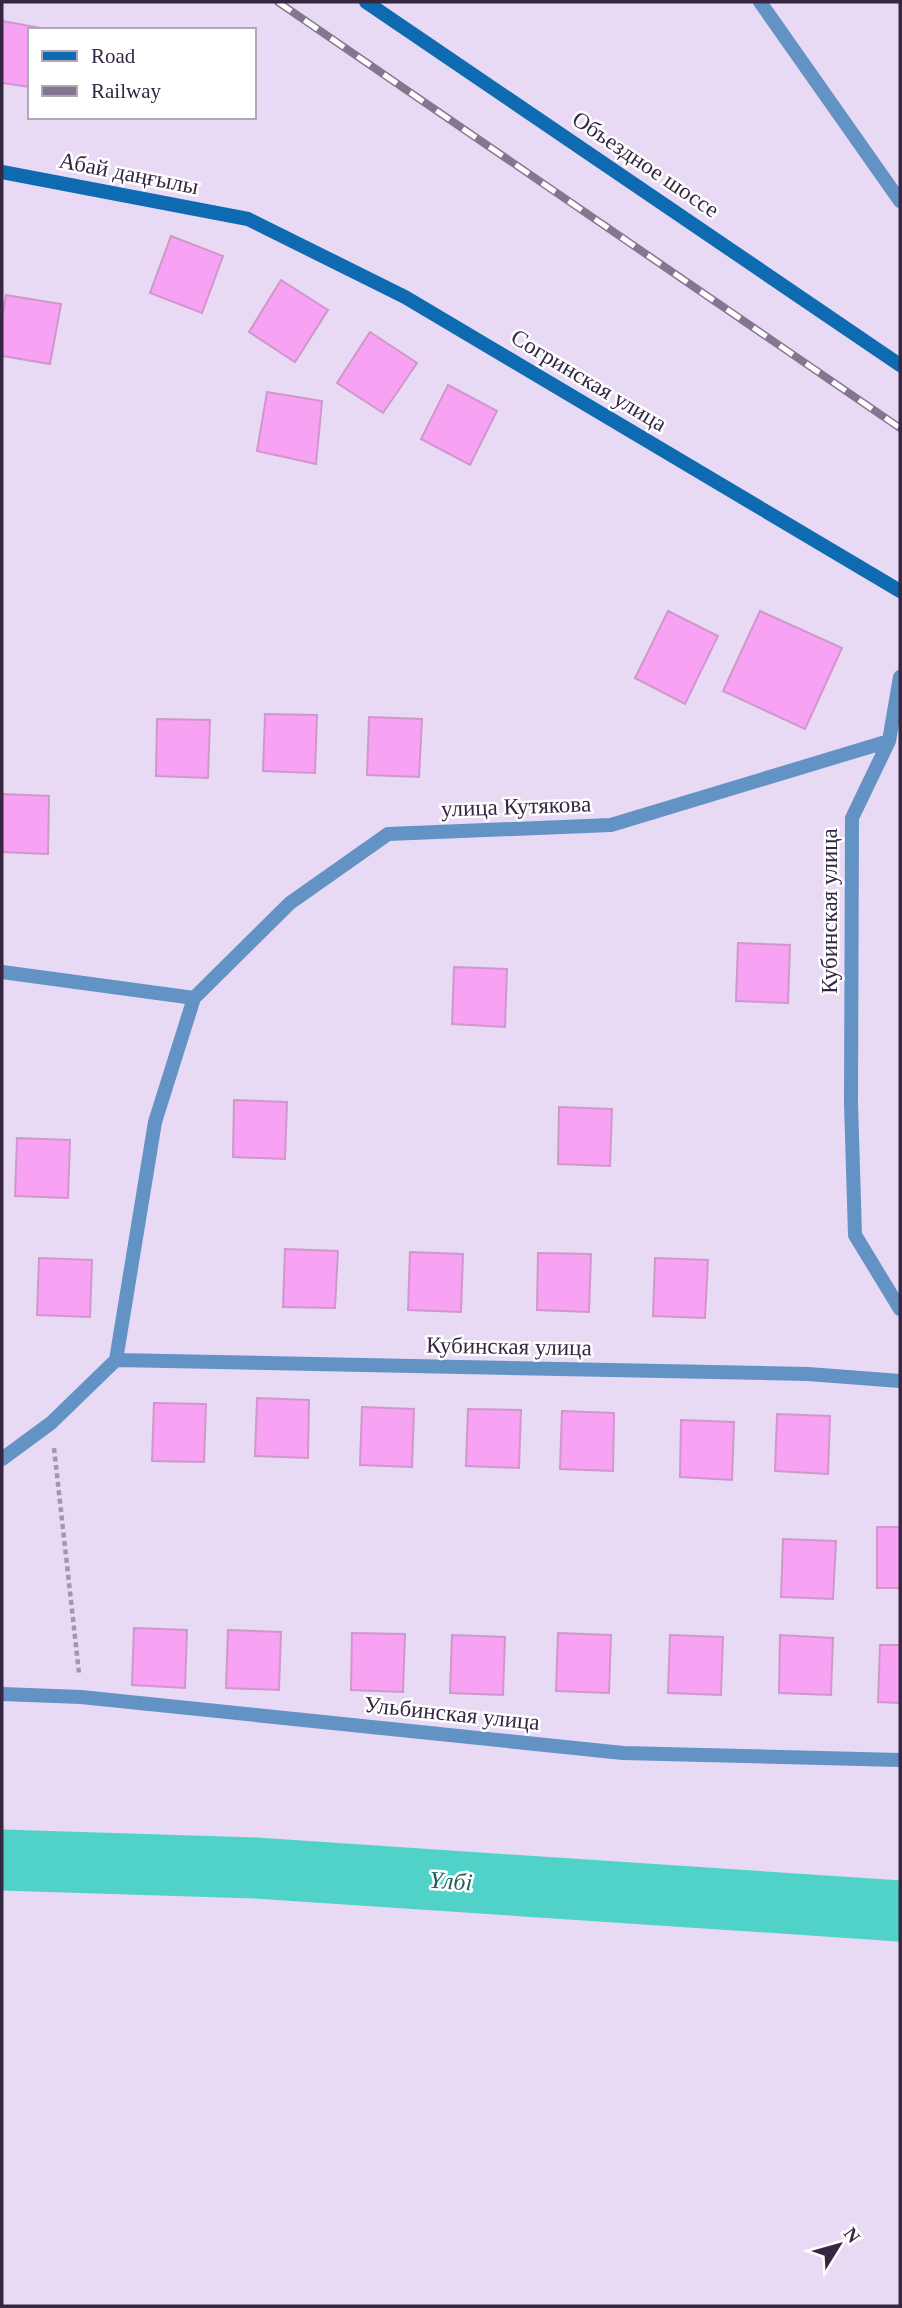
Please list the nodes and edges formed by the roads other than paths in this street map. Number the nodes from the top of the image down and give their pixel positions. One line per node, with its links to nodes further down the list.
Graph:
1 (366, 2): 6 (main road, Объездное шоссе)
2 (760, 2): 4 (street)
3 (2, 172): 5 (main road, Абай даңғылы)
4 (900, 201)
5 (248, 219): 7 (main road, Согринская улица)
6 (900, 365)
7 (900, 591)
8 (900, 677): 9 (street, Кубинская улица)
9 (889, 741): 11 (street, улица Кутякова); 12 (street, Кубинская улица)
10 (2, 972): 11 (street)
11 (194, 998): 13 (street, улица Кутякова)
12 (900, 1309)
13 (116, 1360): 14 (street, Кубинская улица); 15 (street)
14 (900, 1381)
15 (2, 1459)
16 (2, 1694): 17 (street, Ульбинская улица)
17 (900, 1760)

